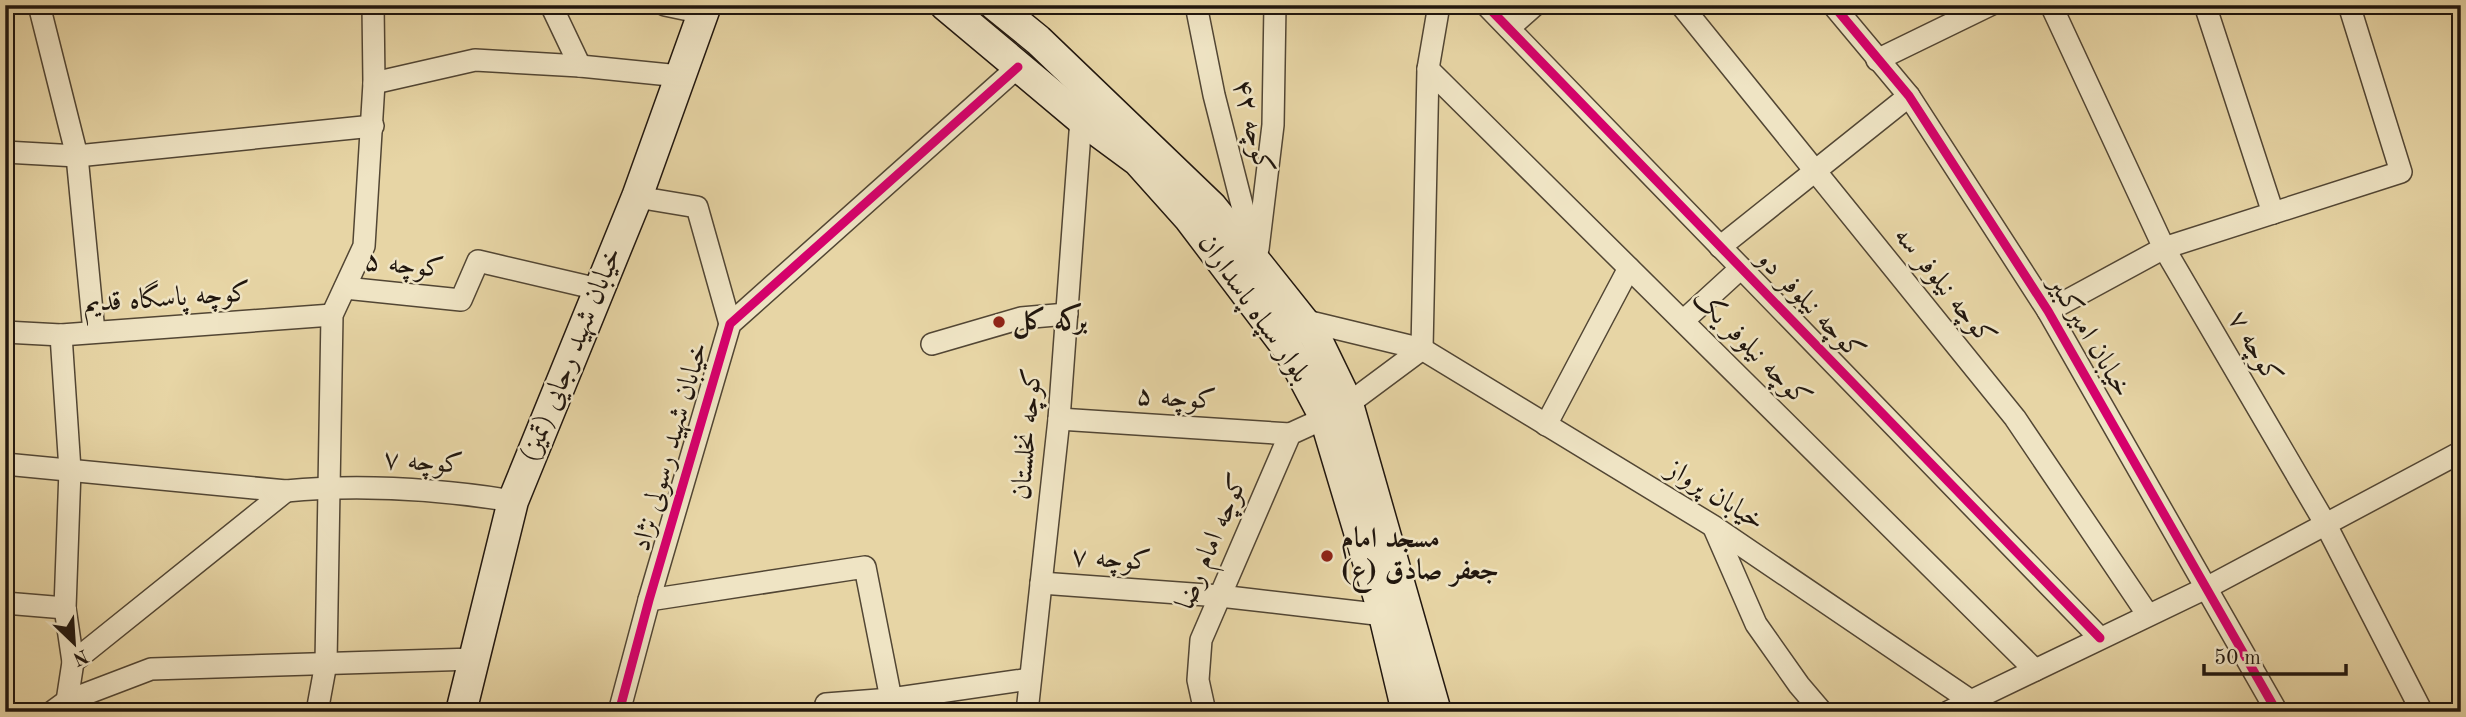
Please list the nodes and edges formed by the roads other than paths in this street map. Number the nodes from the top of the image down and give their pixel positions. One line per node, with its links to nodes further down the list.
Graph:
1 (39, 5): 30 (street)
2 (373, 5): 25 (street)
3 (551, 5): 21 (street)
4 (665, 5): 18 (street)
5 (945, 5): 22 (main road, بلوار سپاه پاسداران)
6 (995, 5): 36 (main road, بلوار سپاه پاسداران)
7 (1196, 5): 36 (street, کوچه ۴۲)
8 (1275, 5): 36 (street)
9 (1439, 5): 23 (street)
10 (1486, 5): 19 (street, کوچه نیلوفر دو)
11 (1535, 5): 19 (street)
12 (1681, 5): 31 (street, کوچه نیلوفر سه)
13 (1833, 5): 20 (street, خیابان امیرکبیر)
14 (1990, 5): 20 (street)
15 (2051, 5): 35 (street, کوچه ۷)
16 (2205, 5): 33 (street)
17 (2349, 5): 33 (street)
18 (705, 9): 24 (main road, خیابان شهید رجایی (تمیز))
19 (1509, 28): 34 (street, کوچه نیلوفر دو)
20 (1877, 60): 26 (street, خیابان امیرکبیر)
21 (580, 66): 24 (street); 25 (street)
22 (1018, 67): 27 (main road, بلوار سپاه پاسداران); 46 (street, خیابان شهید رسولی نژاد)
23 (1428, 69): 37 (street, کوچه نیلوفر یک); 51 (street)
24 (680, 76): 32 (main road, خیابان شهید رجایی (تمیز))
25 (374, 83): 28 (street)
26 (1909, 96): 31 (street); 41 (street, خیابان امیرکبیر)
27 (1082, 119): 42 (street, کوچه نخلستان); 52 (main road, بلوار سپاه پاسداران)
28 (373, 126): 30 (street); 39 (street)
29 (5, 152): 30 (street)
30 (77, 156): 48 (street)
31 (1816, 172): 34 (street); 71 (street, کوچه نیلوفر سه)
32 (637, 197): 40 (main road, خیابان شهید رجایی (تمیز)); 46 (street, خیابان شهید رسولی نژاد)
33 (2273, 213): 35 (street)
34 (1720, 247): 38 (street, کوچه نیلوفر دو)
35 (2164, 248): 41 (street); 62 (street, کوچه ۷)
36 (1257, 261): 44 (main road, بلوار سپاه پاسداران)
37 (1629, 268): 45 (street, کوچه نیلوفر یک); 54 (street)
38 (1741, 268): 45 (street); 72 (street, کوچه نیلوفر دو)
39 (345, 288): 40 (street, کوچه ۵); 43 (street)
40 (598, 289): 61 (main road, خیابان شهید رجایی (تمیز))
41 (2048, 310): 65 (street, خیابان امیرکبیر)
42 (1067, 314): 50 (street); 53 (street, کوچه نخلستان)
43 (332, 315): 48 (street, کوچه پاسگاه قدیم); 59 (street)
44 (1302, 320): 51 (street, خیابان پرواز); 52 (main road, بلوار سپاه پاسداران)
45 (1683, 321): 76 (street, کوچه نیلوفر یک)
46 (730, 324): 67 (street, خیابان شهید رسولی نژاد)
47 (5, 332): 49 (street, کوچه پاسگاه قدیم)
48 (94, 332): 49 (street, کوچه پاسگاه قدیم)
49 (61, 335): 58 (street)
50 (932, 344)
51 (1422, 349): 52 (street); 54 (street, خیابان پرواز)
52 (1336, 411): 55 (street); 70 (main road, بلوار سپاه پاسداران); 88 (main road, بلوار سپاه پاسداران)
53 (1059, 419): 55 (street, کوچه ۵); 64 (street, کوچه نخلستان)
54 (1546, 425): 63 (street, خیابان پرواز)
55 (1290, 434): 66 (street, کوچه امام رضا)
56 (2461, 452): 62 (street)
57 (5, 464): 58 (street, کوچه ۷)
58 (70, 470): 60 (street, کوچه ۷); 69 (street)
59 (329, 487): 60 (street, کوچه ۷); 61 (street, کوچه ۷); 75 (street)
60 (286, 491): 74 (street)
61 (513, 500): 73 (main road, خیابان شهید رجایی (تمیز))
62 (2325, 523): 65 (street); 92 (street, کوچه ۷)
63 (1713, 526): 79 (street, خیابان پرواز); 89 (street)
64 (1041, 583): 66 (street, کوچه ۷); 77 (street, کوچه نخلستان)
65 (2208, 587): 71 (street); 91 (street, خیابان امیرکبیر)
66 (1220, 596): 70 (street, کوچه ۷); 86 (street, کوچه امام رضا)
67 (649, 600): 78 (street); 83 (street, خیابان شهید رسولی نژاد)
68 (5, 603): 69 (street)
69 (65, 608): 74 (street)
70 (1384, 615): 87 (main road, بلوار سپاه پاسداران)
71 (2148, 615): 72 (street)
72 (2100, 639): 76 (street)
73 (474, 659): 75 (street); 82 (main road, خیابان شهید رجایی (تمیز))
74 (74, 663): 80 (street)
75 (326, 663): 80 (street); 81 (street)
76 (2035, 670): 79 (street)
77 (1031, 679): 78 (street); 85 (street, کوچه نخلستان)
78 (891, 699): 84 (street)
79 (1970, 701): 90 (street)
80 (60, 706)
81 (317, 712)
82 (461, 712)
83 (619, 712)
84 (828, 712)
85 (1027, 712)
86 (1205, 712)
87 (1407, 712)
88 (1436, 712)
89 (1822, 712)
90 (1948, 712)
91 (2277, 712)
92 (2422, 712)

